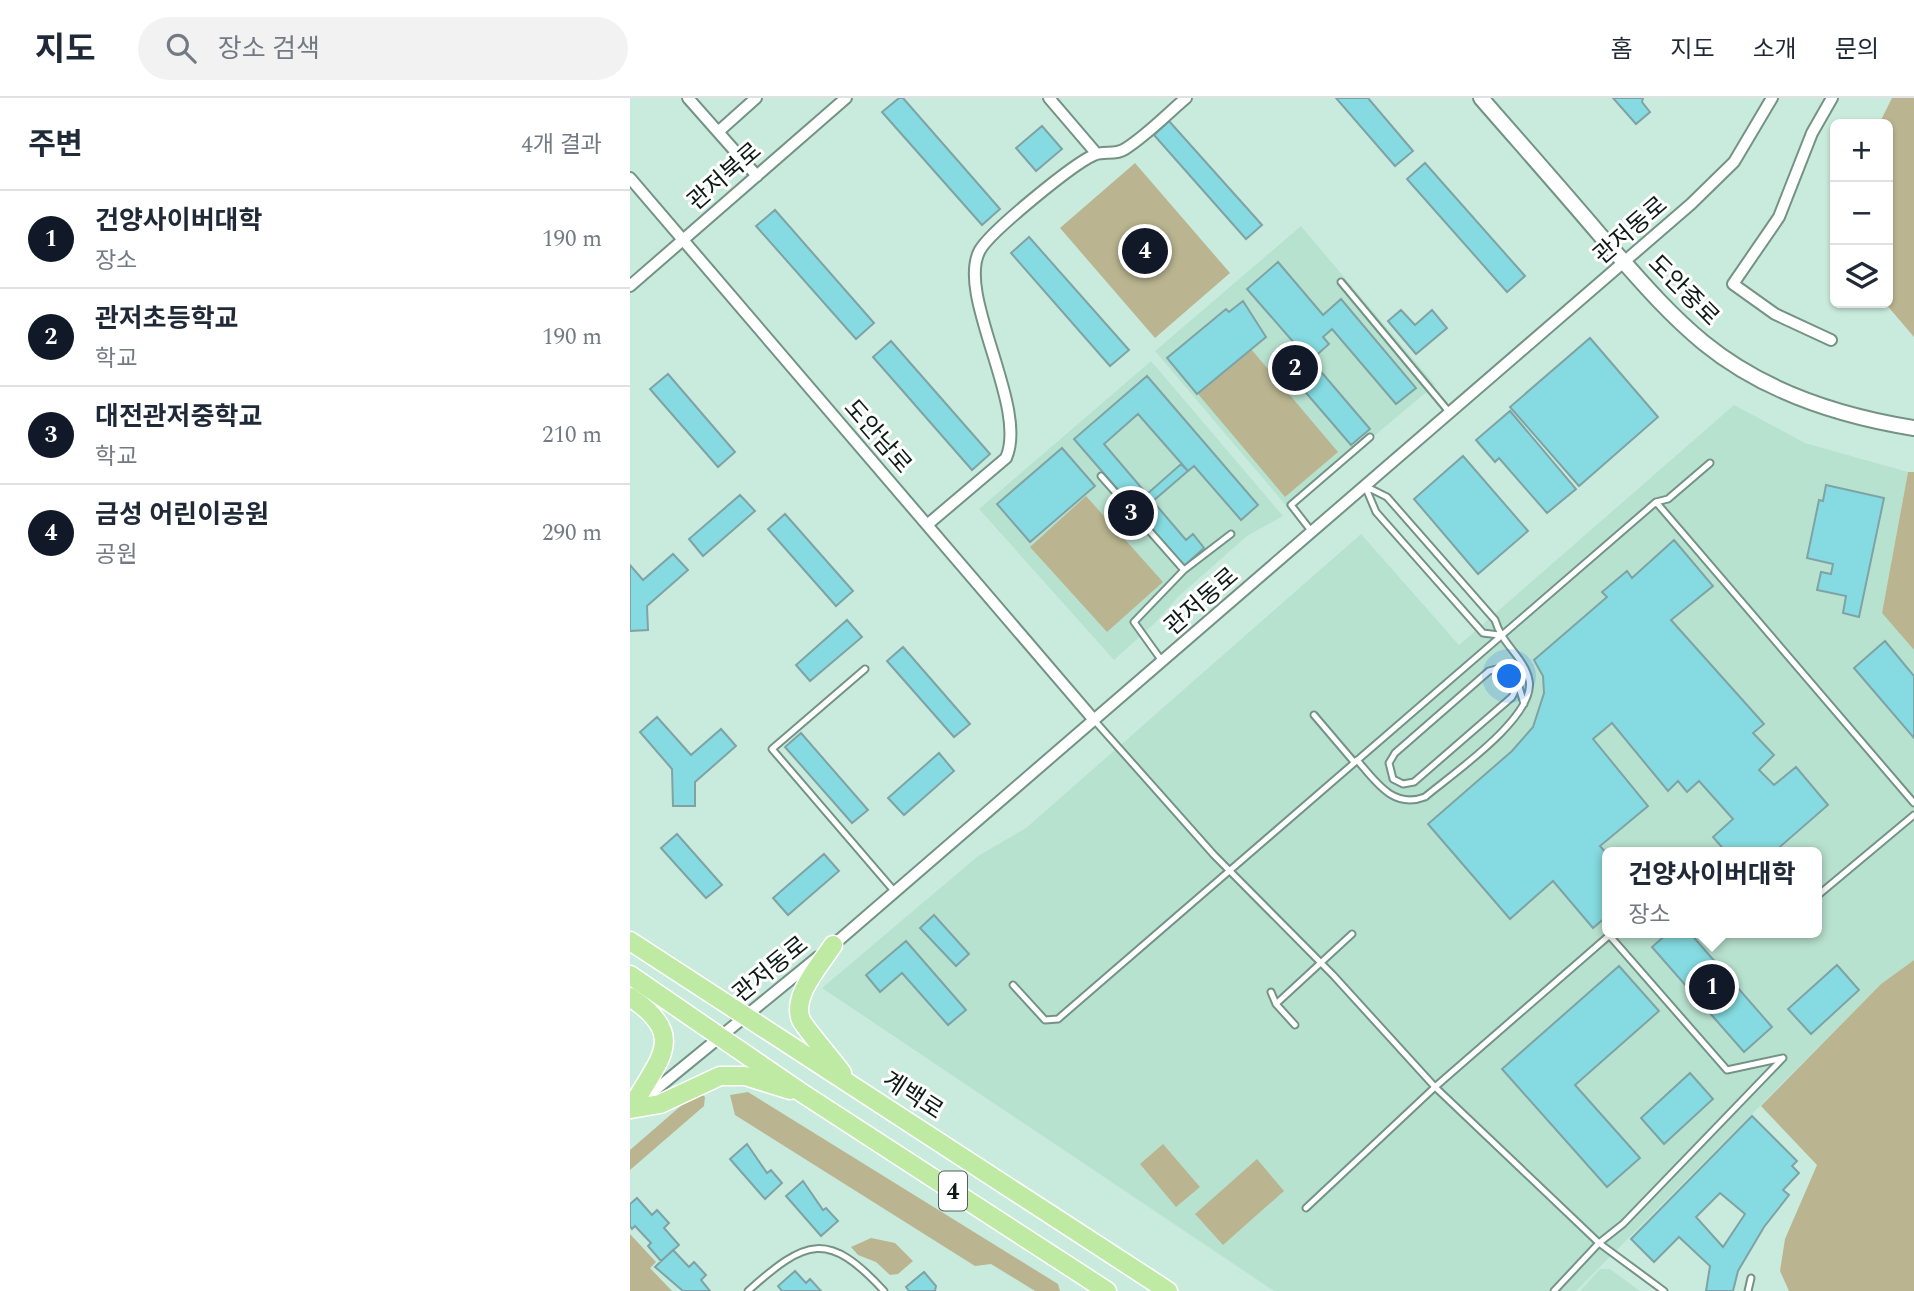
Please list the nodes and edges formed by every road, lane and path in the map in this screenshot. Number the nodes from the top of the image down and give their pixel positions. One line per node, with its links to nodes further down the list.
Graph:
1 (688, 98): 9 (street)
2 (757, 98): 9 (street)
3 (846, 98): 11 (street, 관저북로)
4 (1049, 98): 10 (street)
5 (1186, 98): 10 (street)
6 (1481, 98): 14 (street, 도안중로)
7 (1772, 98): 14 (street, 관저동로)
8 (1832, 98): 17 (street)
9 (718, 132): 11 (street)
10 (1096, 153): 25 (street)
11 (757, 176): 13 (street, 관저북로)
12 (630, 178): 13 (street, 도안남로)
13 (683, 240): 16 (street, 관저북로); 25 (street, 도안남로)
14 (1625, 263): 18 (street, 관저동로); 19 (street, 도안중로)
15 (1341, 282): 18 (lane)
16 (630, 286)
17 (1831, 340)
18 (1451, 413): 23 (street, 관저동로)
19 (1914, 428)
20 (1370, 437): 26 (lane)
21 (1710, 463): 24 (lane)
22 (1101, 476): 28 (lane)
23 (1365, 486): 26 (street, 관저동로); 29 (lane); 29 (lane)
24 (1656, 502): 29 (lane); 40 (lane)
25 (927, 525): 38 (street, 도안남로)
26 (1312, 532): 30 (street, 관저동로)
27 (1231, 534): 28 (lane)
28 (1184, 570): 30 (lane)
29 (1499, 635): 32 (lane); 39 (lane)
30 (1162, 661): 38 (street, 관저동로)
31 (866, 669): 43 (lane)
32 (1525, 671): 34 (lane); 36 (lane)
33 (1514, 676): 34 (lane); 35 (lane); 35 (lane)
34 (1521, 685): 35 (lane); 36 (lane)
35 (1515, 692)
36 (1525, 707): 39 (lane)
37 (1314, 715): 39 (lane)
38 (1094, 720): 42 (lane); 43 (street, 관저동로)
39 (1356, 761): 42 (lane)
40 (1914, 803)
41 (1914, 815): 44 (lane)
42 (1230, 871): 50 (lane); 52 (lane)
43 (895, 892): 49 (street, 관저동로)
44 (1822, 892)
45 (1352, 934): 50 (lane)
46 (1605, 938): 60 (lane)
47 (1613, 938): 64 (lane)
48 (630, 942): 56 (main road, 계백로 / 4)
49 (833, 945): 56 (street, 관저동로); 59 (main road)
50 (1321, 964): 55 (lane); 60 (lane)
51 (630, 975): 58 (main road, 4)
52 (1013, 985)
53 (1271, 992): 55 (lane)
54 (630, 997): 62 (main road)
55 (1276, 1004): 57 (lane)
56 (746, 1016): 58 (street, 관저동로); 59 (main road, 계백로 / 4)
57 (1295, 1025)
58 (721, 1036): 61 (main road, 4); 62 (street, 관저동로)
59 (848, 1081): 69 (main road, 계백로 / 4)
60 (1435, 1087): 63 (lane); 64 (lane)
61 (799, 1091): 62 (main road); 68 (main road, 4)
62 (631, 1110)
63 (1306, 1208)
64 (1599, 1243): 70 (lane); 71 (lane)
65 (1751, 1278): 72 (lane)
66 (748, 1291): 67 (lane)
67 (884, 1291)
68 (1107, 1291)
69 (1168, 1291)
70 (1554, 1291)
71 (1664, 1291)
72 (1748, 1291)

